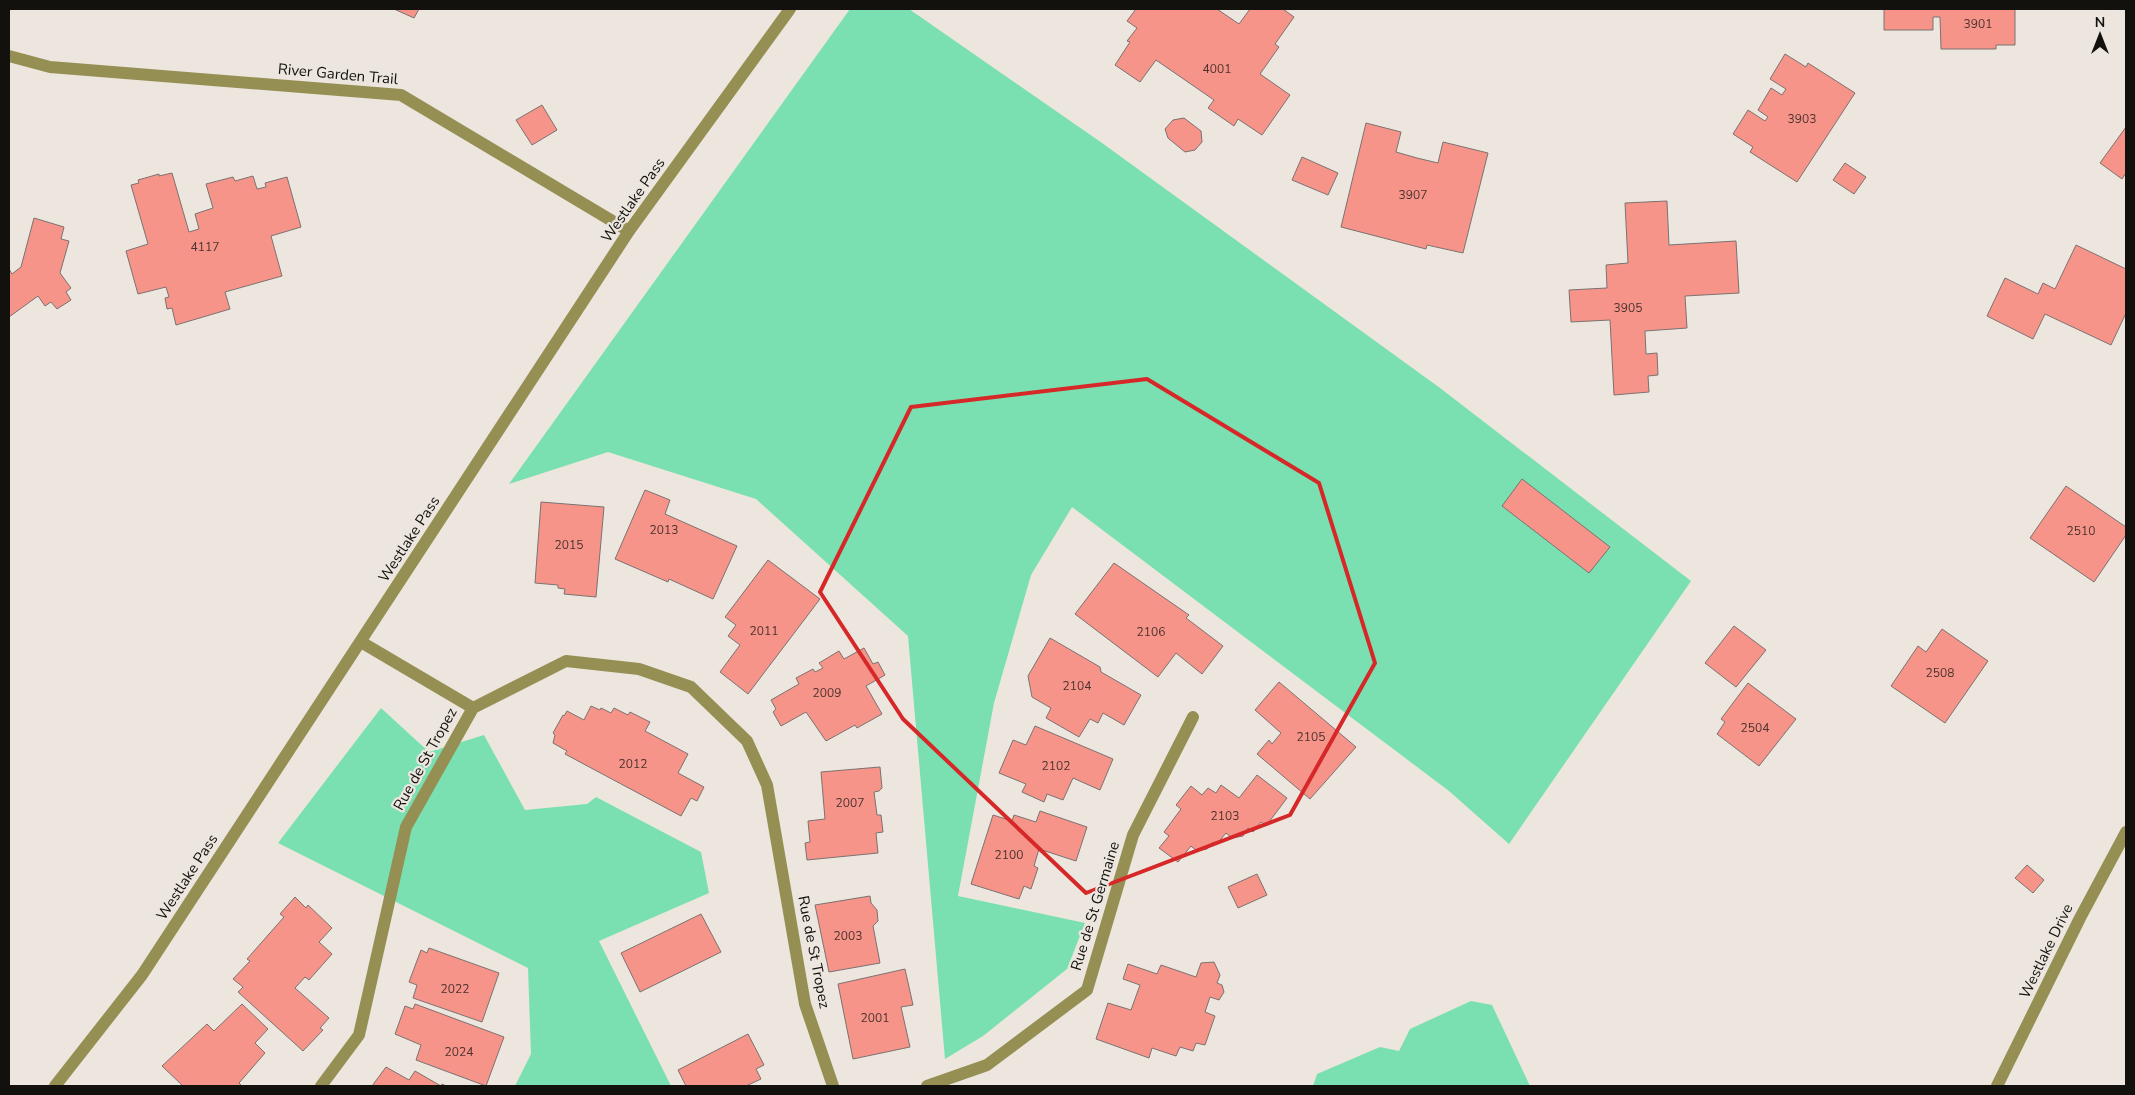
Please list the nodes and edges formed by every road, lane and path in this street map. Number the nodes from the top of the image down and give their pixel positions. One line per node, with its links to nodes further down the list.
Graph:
1 (790, 9): 3 (street, Westlake Pass)
2 (9, 56): 3 (street, River Garden Trail)
3 (629, 231): 4 (street, Westlake Pass)
4 (361, 642): 5 (street); 8 (street, Westlake Pass)
5 (473, 708): 9 (street, Rue de St Tropez); 10 (street, Rue de St Tropez)
6 (1193, 717): 11 (street, Rue de St Germaine)
7 (2126, 832): 12 (street, Westlake Drive)
8 (55, 1086)
9 (321, 1086)
10 (832, 1086)
11 (928, 1086)
12 (1997, 1086)

